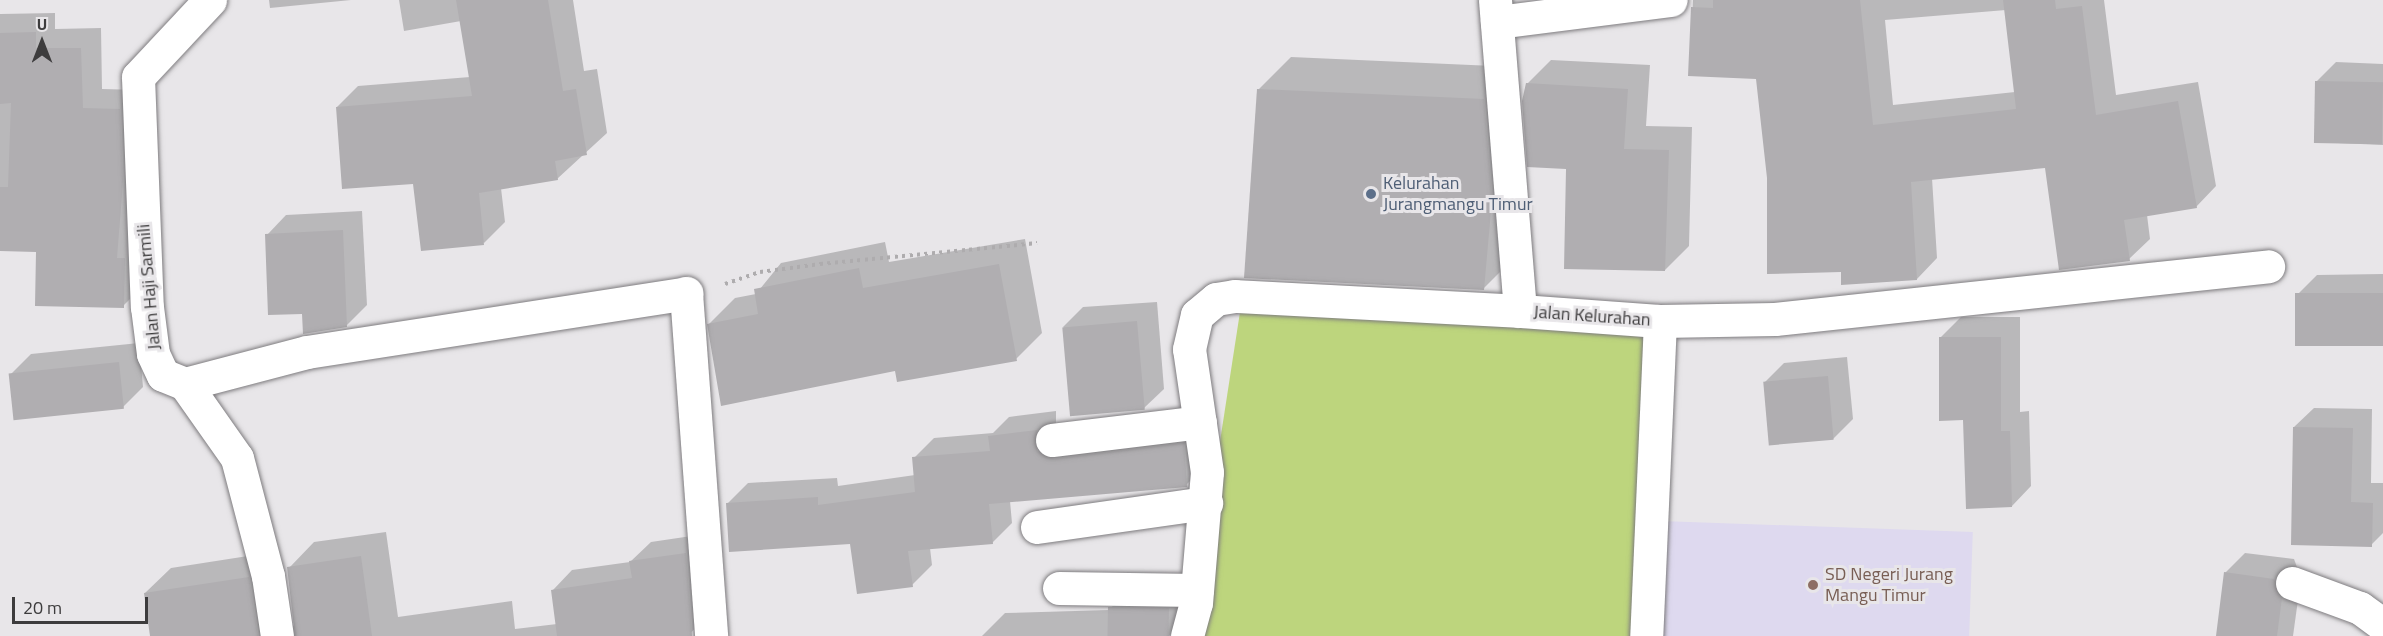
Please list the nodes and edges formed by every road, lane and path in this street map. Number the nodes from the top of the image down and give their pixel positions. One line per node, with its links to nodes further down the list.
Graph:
1 (210, 0): 9 (street, Jalan Haji Sarmili)
2 (1671, 0): 3 (street)
3 (1496, 11): 7 (street, Jalan Kelurahan)
4 (1037, 243): 6 (path)
5 (2268, 266): 8 (street)
6 (686, 292): 9 (street); 19 (street)
7 (1520, 311): 8 (street, Jalan Kelurahan); 10 (street)
8 (1660, 321): 21 (street, Jalan Kelurahan)
9 (185, 384): 18 (street, Jalan Haji Sarmili)
10 (1200, 422): 11 (street); 12 (street)
11 (1052, 440)
12 (1206, 503): 13 (street); 16 (street)
13 (1037, 527)
14 (2292, 583): 17 (street)
15 (1059, 588): 16 (street)
16 (1197, 590): 20 (street)
17 (2383, 625)
18 (277, 636)
19 (711, 636)
20 (1187, 636)
21 (1646, 636)

